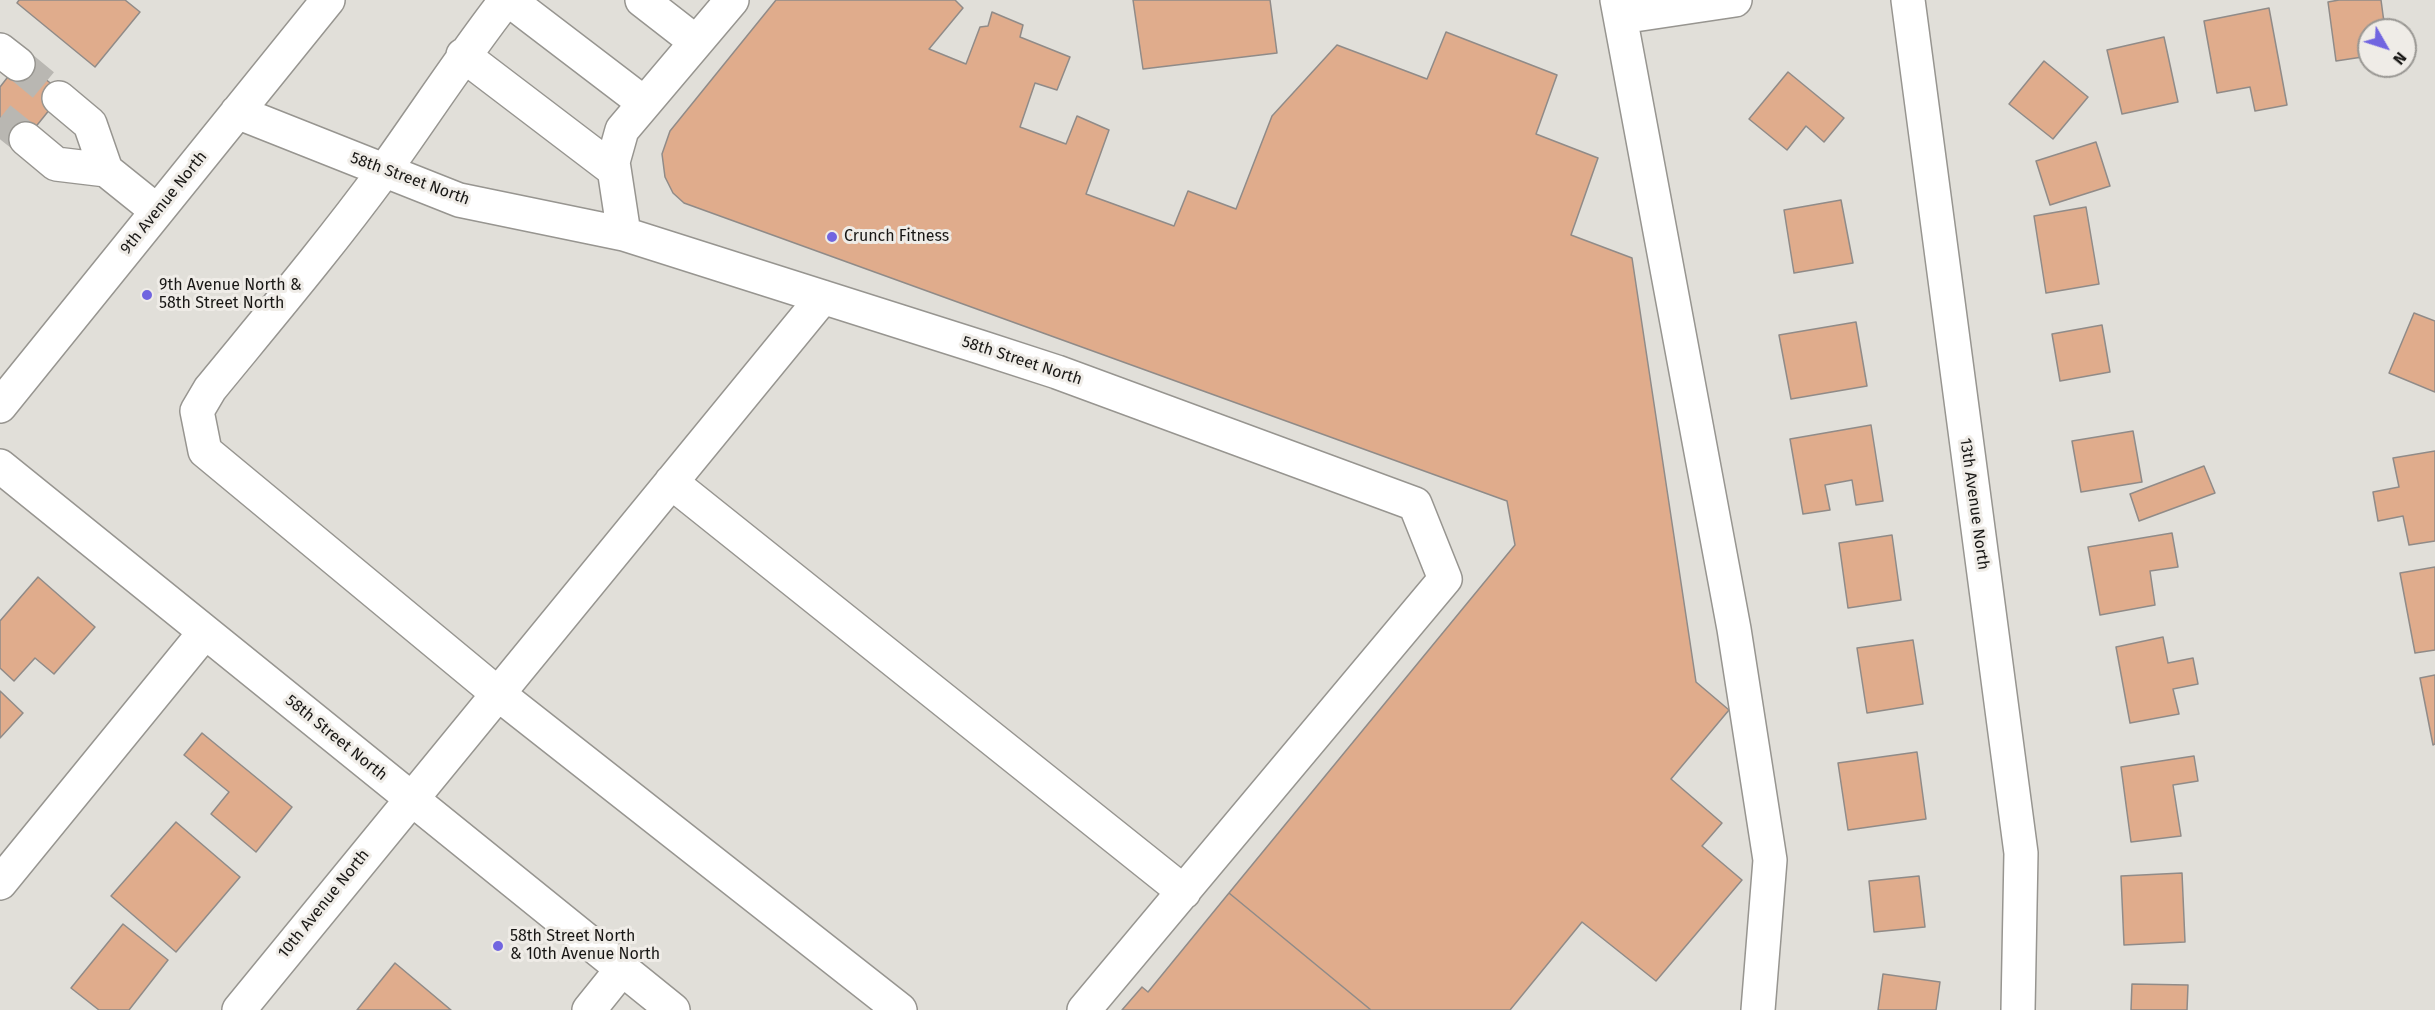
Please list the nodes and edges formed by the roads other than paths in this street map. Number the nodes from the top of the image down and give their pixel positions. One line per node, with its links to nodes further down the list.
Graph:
1 (328, 0): 12 (street, 9th Avenue North)
2 (508, 0): 9 (street); 11 (street)
3 (642, 0): 8 (street)
4 (732, 0): 8 (street)
5 (1735, 0): 7 (street)
6 (1908, 0): 35 (street, 13th Avenue North)
7 (1619, 9): 34 (street)
8 (696, 42): 11 (street)
9 (463, 55): 15 (street); 16 (street)
10 (59, 98): 14 (street)
11 (644, 103): 16 (street)
12 (237, 112): 15 (street, 58th Street North); 17 (street, 9th Avenue North)
13 (26, 139): 14 (street)
14 (106, 170): 17 (street)
15 (384, 170): 18 (street, 58th Street North); 24 (street)
16 (614, 170): 18 (street)
17 (157, 211): 20 (street, 9th Avenue North)
18 (624, 234): 19 (street, 58th Street North)
19 (823, 297): 22 (street, 10th Avenue North); 27 (street, 58th Street North)
20 (0, 406)
21 (0, 466): 23 (street, 58th Street North)
22 (671, 482): 24 (street, 10th Avenue North); 27 (street)
23 (205, 632): 25 (street, 58th Street North); 26 (street)
24 (497, 693): 25 (street, 10th Avenue North); 32 (street)
25 (410, 798): 28 (street, 58th Street North); 29 (street, 10th Avenue North)
26 (0, 883)
27 (1184, 892): 33 (street)
28 (622, 969): 30 (street); 31 (street, 58th Street North)
29 (239, 1010)
30 (589, 1010)
31 (673, 1010)
32 (900, 1010)
33 (1084, 1010)
34 (1758, 1010)
35 (2018, 1010)

